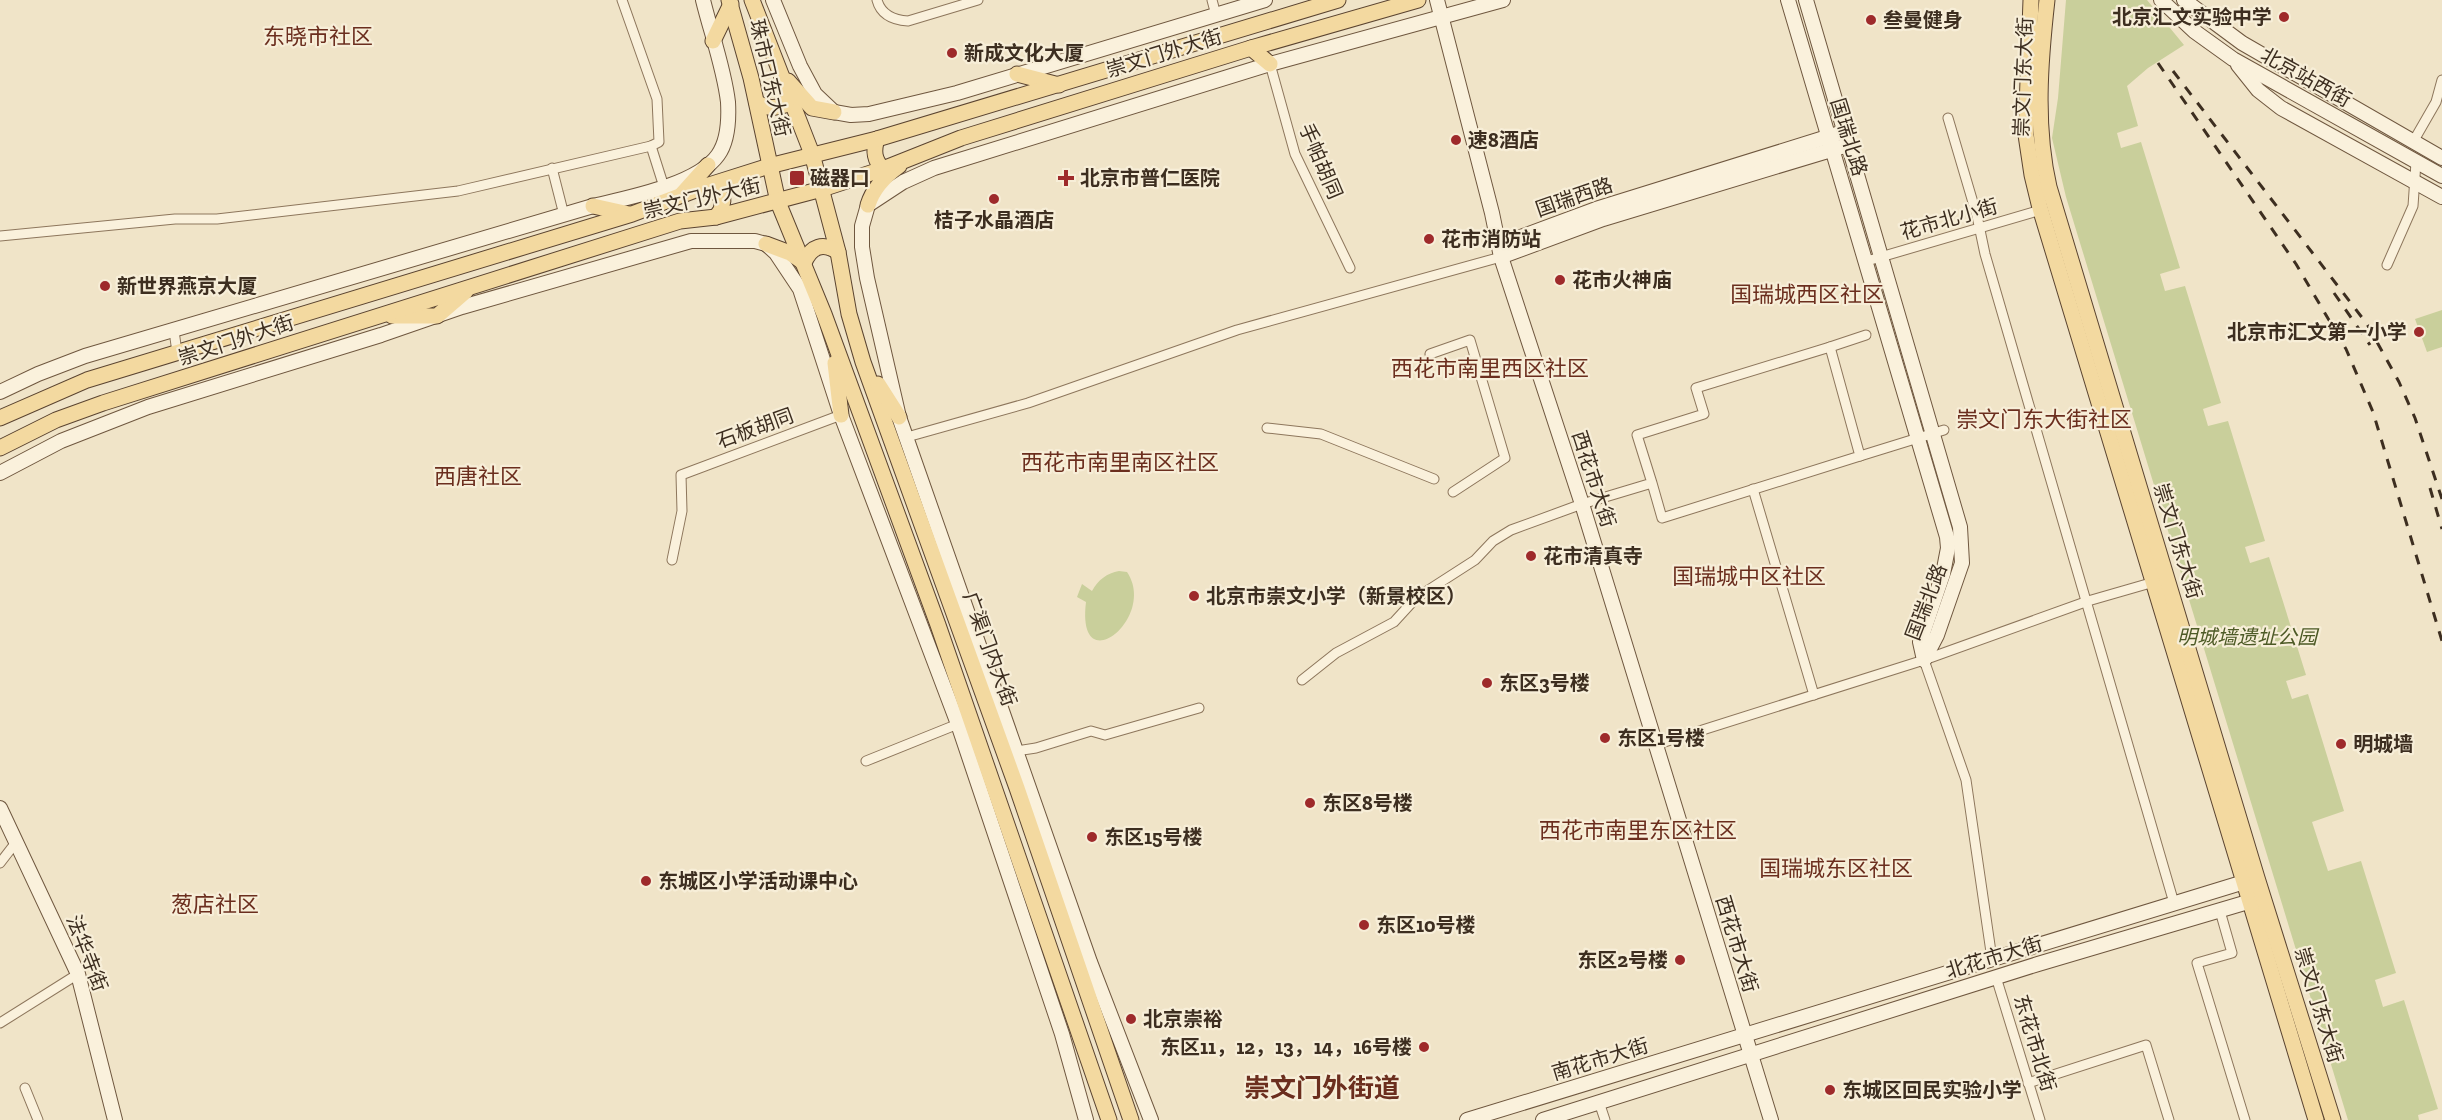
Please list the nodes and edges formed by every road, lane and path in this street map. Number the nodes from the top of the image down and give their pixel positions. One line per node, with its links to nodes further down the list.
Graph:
1 (622, 0): 38 (street)
2 (703, 0): 22 (street)
3 (773, 0): 32 (street)
4 (877, 0): 5 (street)
5 (978, 0)
6 (1212, 0): 20 (street)
7 (1265, 0): 20 (street, 崇文门外大街)
8 (1338, 0): 29 (main road, 崇文门外大街)
9 (1418, 0): 23 (main road, 崇文门外大街)
10 (1437, 0): 21 (street, 西花市大街)
11 (1503, 0): 21 (street)
12 (1788, 0): 37 (street, 国瑞北路)
13 (1806, 0): 34 (street, 国瑞北路)
14 (2031, 0): 57 (main road, 崇文门东大街)
15 (2047, 0): 111 (main road, 崇文门东大街)
16 (2161, 0): 24 (street, 北京站西街)
17 (2184, 0): 36 (street, 北京站西街)
18 (730, 2): 22 (main road); 31 (main road, 珠市口东大街)
19 (754, 3): 27 (main road, 珠市口东大街)
20 (1216, 15): 26 (street, 崇文门外大街)
21 (1442, 19): 25 (street); 65 (street, 西花市大街)
22 (713, 41): 43 (street)
23 (1251, 48): 25 (main road); 40 (main road, 崇文门外大街)
24 (2233, 59): 42 (street, 北京站西街); 48 (street)
25 (1270, 64): 55 (street); 70 (street, 手帕胡同)
26 (1017, 74): 29 (main road); 32 (street, 崇文门外大街)
27 (781, 75): 30 (main road, 珠市口东大街); 32 (main road)
28 (2442, 80): 36 (street)
29 (1059, 85): 35 (main road, 崇文门外大街)
30 (790, 96): 31 (main road); 39 (main road, 珠市口东大街)
31 (757, 103): 44 (main road, 珠市口东大街)
32 (834, 112)
33 (1948, 118): 61 (street)
34 (1846, 138): 37 (street, 国瑞西路); 66 (street, 国瑞北路)
35 (877, 139): 39 (main road, 崇文门外大街); 46 (main road)
36 (2413, 141): 41 (street, 北京站西街)
37 (1831, 143): 65 (street, 国瑞西路); 88 (street, 国瑞北路)
38 (651, 146): 45 (street); 50 (street)
39 (812, 154): 44 (main road, 崇文门外大街); 51 (main road, 广渠门内大街)
40 (917, 155): 46 (main road, 崇文门外大街); 55 (main road)
41 (2442, 158)
42 (2416, 162): 47 (street, 北京站西街); 48 (street)
43 (708, 165): 50 (street, 崇文门外大街); 52 (main road)
44 (769, 166): 49 (main road, 崇文门外大街); 54 (main road, 珠市口东大街)
45 (552, 168): 59 (street); 62 (street)
46 (883, 168): 51 (main road, 崇文门外大街)
47 (2442, 176)
48 (2415, 182): 53 (street); 69 (street)
49 (706, 186): 52 (main road, 崇文门外大街); 60 (main road)
50 (664, 187): 56 (street, 崇文门外大街)
51 (822, 189): 54 (main road, 崇文门外大街); 64 (main road, 广渠门内大街)
52 (679, 197): 58 (main road, 崇文门外大街)
53 (2442, 197)
54 (778, 202): 60 (main road, 崇文门外大街); 68 (main road, 广渠门内大街)
55 (868, 205): 83 (street, 广渠门内大街)
56 (593, 206): 58 (main road); 59 (street, 崇文门外大街)
57 (2041, 210): 61 (street, 花市北小街); 98 (main road, 崇文门东大街)
58 (632, 214): 78 (main road, 崇文门外大街)
59 (564, 215): 74 (street, 崇文门外大街)
60 (716, 217): 71 (main road, 崇文门外大街)
61 (1980, 230): 66 (street, 花市北小街); 99 (street)
62 (0, 236)
63 (766, 243): 68 (main road); 73 (street, 崇文门外大街); 82 (street)
64 (838, 252): 68 (main road); 80 (main road, 广渠门内大街)
65 (1501, 257): 87 (street); 96 (street, 西花市大街)
66 (1882, 257): 67 (street, 花市北小街); 86 (street, 国瑞北路)
67 (1868, 261)
68 (804, 263): 76 (main road, 广渠门内大街)
69 (2388, 265)
70 (1350, 268)
71 (471, 287): 72 (main road, 崇文门外大街); 73 (main road)
72 (374, 316): 73 (main road); 89 (main road, 崇文门外大街)
73 (437, 316): 91 (street, 崇文门外大街)
74 (174, 331): 78 (street); 81 (street, 崇文门外大街)
75 (1866, 335): 77 (street)
76 (832, 339): 82 (main road); 127 (main road, 广渠门内大街)
77 (1830, 347): 90 (street); 93 (street)
78 (177, 352): 84 (main road, 崇文门外大街)
79 (1430, 354): 95 (street)
80 (863, 362): 83 (main road); 128 (main road, 广渠门内大街)
81 (0, 392)
82 (841, 416): 97 (street, 石板胡同); 104 (street)
83 (899, 417): 87 (street, 广渠门内大街)
84 (0, 418)
85 (1267, 428): 92 (street)
86 (1939, 431): 88 (street); 100 (street, 国瑞北路)
87 (907, 436): 106 (street, 广渠门内大街)
88 (1918, 438): 90 (street); 100 (street, 国瑞北路)
89 (0, 448)
90 (1860, 456): 94 (street)
91 (0, 473)
92 (1434, 478)
93 (1652, 483): 94 (street); 96 (street)
94 (1753, 489): 102 (street)
95 (1453, 492)
96 (1582, 504): 101 (street); 105 (street, 西花市大街)
97 (672, 560)
98 (2154, 582): 99 (street); 111 (main road, 崇文门东大街)
99 (2088, 601): 100 (street); 113 (street)
100 (1924, 660): 102 (street); 115 (street)
101 (1302, 680)
102 (1814, 695): 105 (street)
103 (1199, 708): 106 (street)
104 (958, 724): 107 (street); 126 (street)
105 (1655, 745): 119 (street, 西花市大街)
106 (1016, 751): 129 (street, 广渠门内大街)
107 (866, 761)
108 (0, 808): 109 (street, 法华寺街)
109 (17, 842): 110 (street); 116 (street, 法华寺街)
110 (0, 863)
111 (2251, 880): 112 (main road); 113 (street, 北花市大街)
112 (2257, 899): 114 (street, 北花市大街); 137 (main road, 崇文门东大街); 138 (main road, 崇文门东大街)
113 (2174, 903): 115 (street, 北花市大街)
114 (2220, 911): 117 (street, 北花市大街); 136 (street)
115 (1992, 959): 119 (street, 北花市大街)
116 (78, 974): 118 (street); 125 (street, 法华寺街)
117 (1996, 977): 120 (street, 北花市大街); 121 (street, 东花市北街)
118 (0, 1023)
119 (1745, 1036): 120 (street, 西花市大街); 130 (street, 南花市大街)
120 (1750, 1054): 123 (street, 南花市大街); 133 (street, 西花市大街)
121 (2028, 1083): 134 (street, 东花市北街); 135 (street)
122 (26, 1088): 124 (street)
123 (1599, 1102): 131 (street, 南花市大街); 132 (street)
124 (38, 1120)
125 (115, 1120)
126 (1086, 1120)
127 (1109, 1120)
128 (1131, 1120)
129 (1151, 1120)
130 (1467, 1120)
131 (1543, 1120)
132 (1605, 1120)
133 (1771, 1120)
134 (2040, 1120)
135 (2169, 1120)
136 (2246, 1120)
137 (2316, 1120)
138 (2333, 1120)

